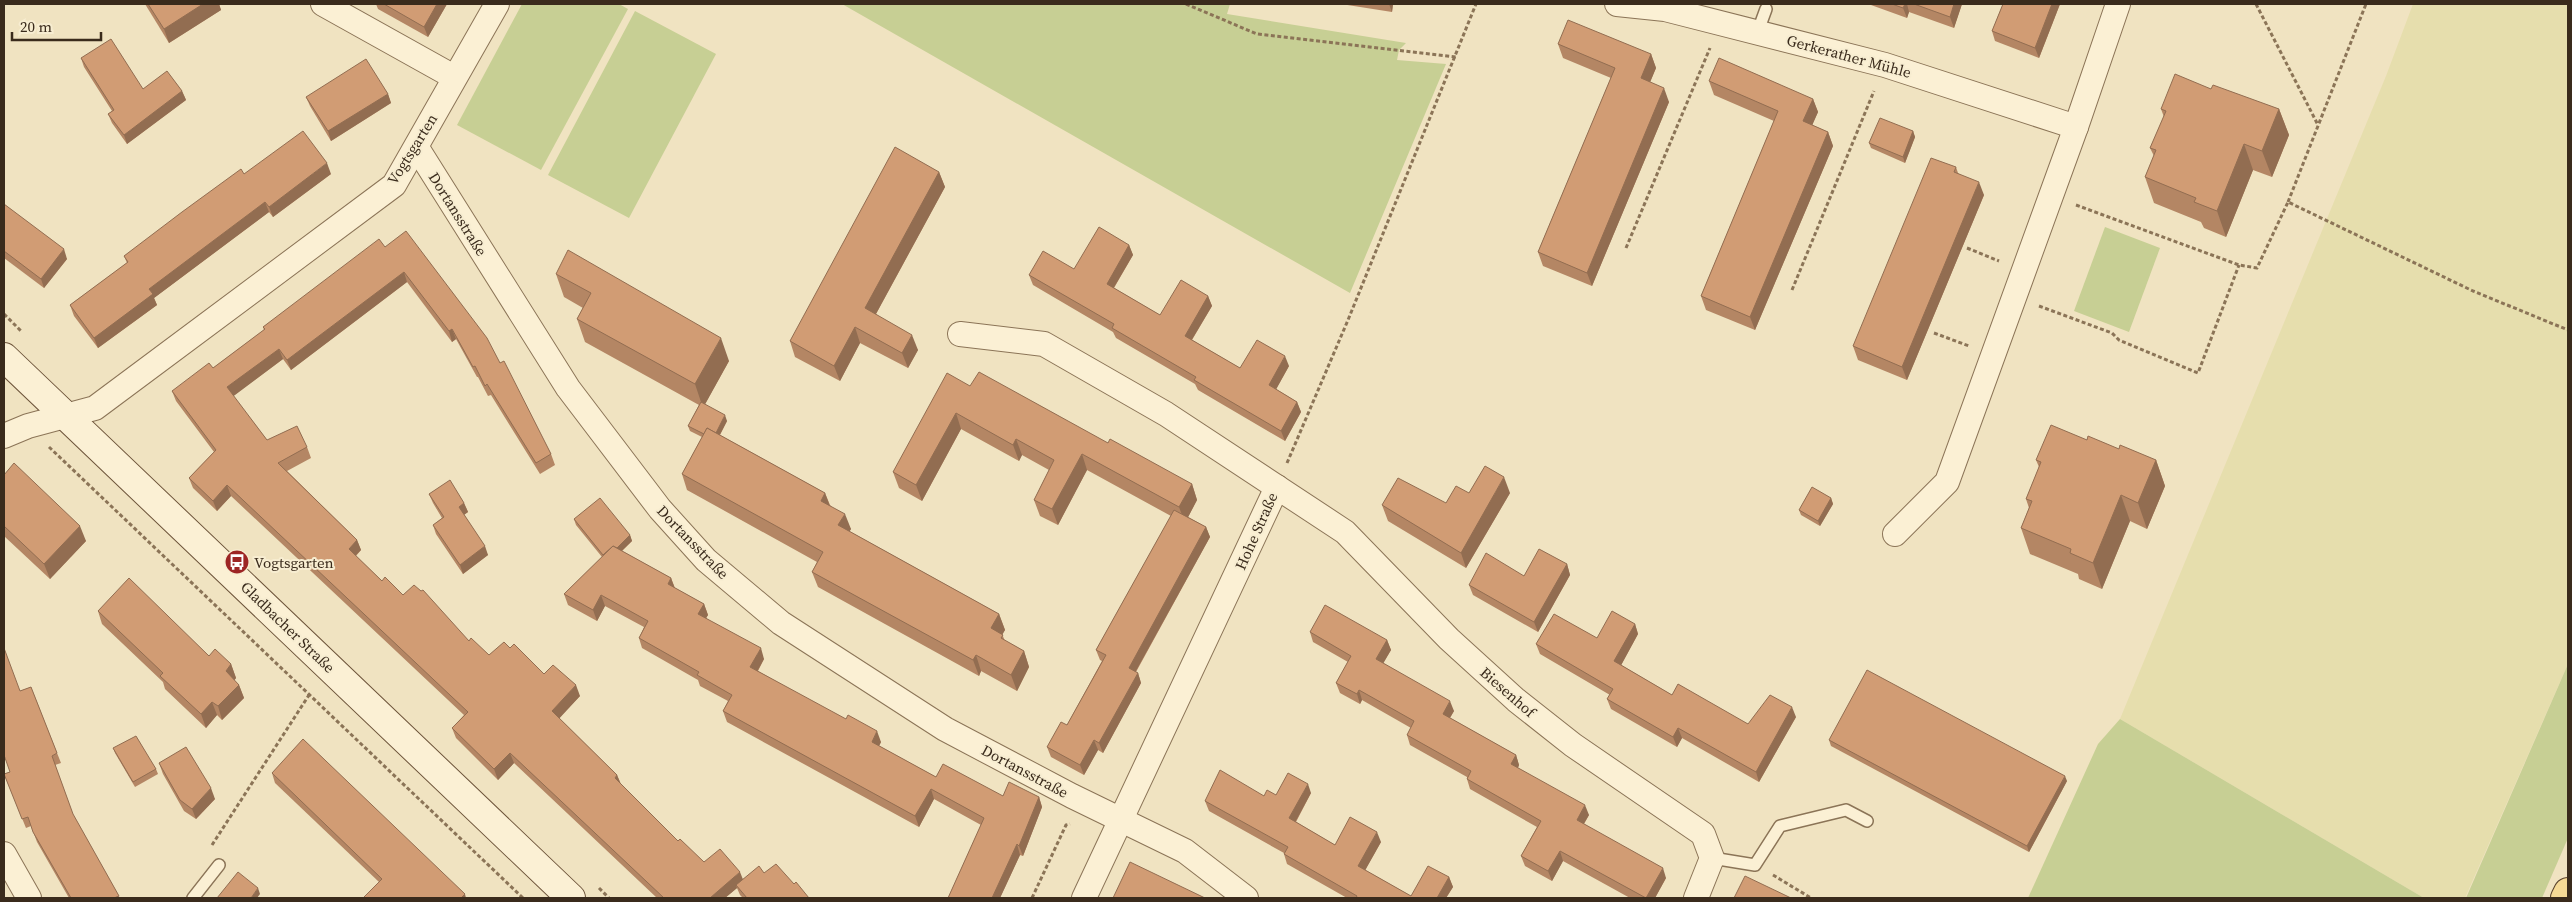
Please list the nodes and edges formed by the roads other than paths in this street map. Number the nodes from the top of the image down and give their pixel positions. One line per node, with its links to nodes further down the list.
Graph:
1 (323, 4): 7 (street)
2 (497, 4): 7 (street, Vogtsgarten)
3 (1617, 4): 6 (street, Gerkerather Mühle)
4 (2118, 4): 8 (street)
5 (1766, 9): 6 (lane)
6 (1758, 32): 8 (street, Gerkerather Mühle)
7 (454, 77): 9 (street, Vogtsgarten)
8 (2076, 127): 15 (street)
9 (416, 148): 12 (street, Vogtsgarten); 16 (street, Dortansstraße)
10 (960, 334): 14 (street, Hohe Straße)
11 (4, 357): 12 (street, Gladbacher Straße)
12 (65, 416): 13 (street, Vogtsgarten); 24 (street, Gladbacher Straße)
13 (4, 436)
14 (1277, 487): 16 (street, Hohe Straße); 19 (street, Biesenhof)
15 (1896, 534)
16 (1121, 819): 25 (street, Hohe Straße); 26 (street)
17 (1867, 820): 19 (lane)
18 (4, 854): 22 (street)
19 (1712, 858): 27 (street)
20 (219, 865): 23 (lane)
21 (2568, 892): 28 (main road)
22 (29, 898)
23 (193, 898)
24 (571, 898)
25 (1084, 898)
26 (1246, 898)
27 (1696, 898)
28 (2565, 898)

